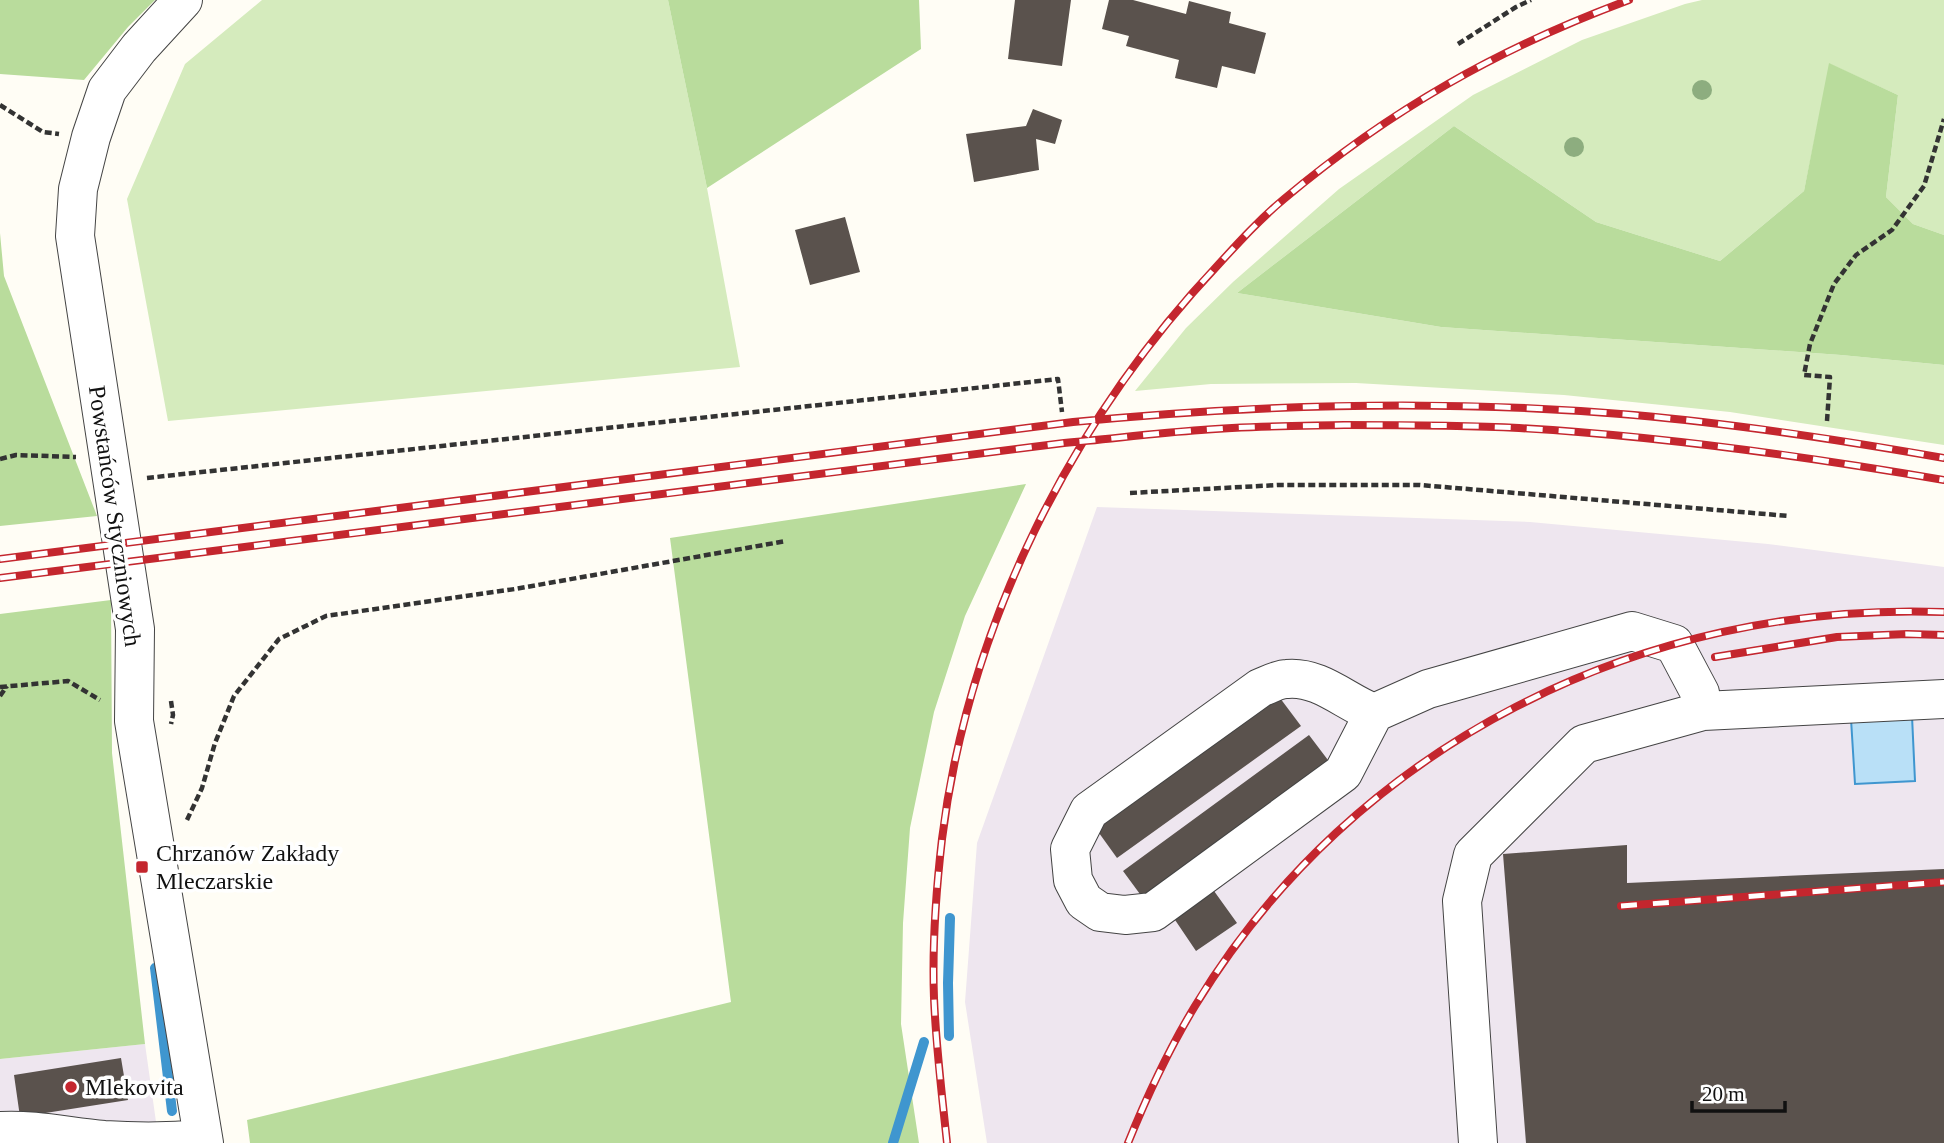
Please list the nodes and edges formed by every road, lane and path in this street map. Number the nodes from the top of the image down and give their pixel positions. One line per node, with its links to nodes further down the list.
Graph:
1 (183, 0): 6 (street, Powstańców Styczniowych)
2 (1531, 0): 3 (path)
3 (1458, 44)
4 (0, 105): 6 (path)
5 (1944, 119): 8 (path)
6 (91, 137): 10 (street, Powstańców Styczniowych)
7 (1062, 412): 10 (path)
8 (1827, 421)
9 (0, 459): 10 (path)
10 (110, 467): 20 (street, Powstańców Styczniowych)
11 (1129, 493): 12 (path)
12 (1788, 516)
13 (786, 541): 21 (path)
14 (7, 686): 15 (path); 16 (path); 20 (path)
15 (0, 687)
16 (0, 696)
17 (1944, 699): 18 (street)
18 (1703, 711): 19 (street); 24 (street)
19 (1374, 713): 19 (street)
20 (134, 721): 21 (street, Powstańców Styczniowych)
21 (154, 842): 23 (street, Powstańców Styczniowych)
22 (0, 1131): 23 (street)
23 (203, 1141)
24 (1478, 1143)

